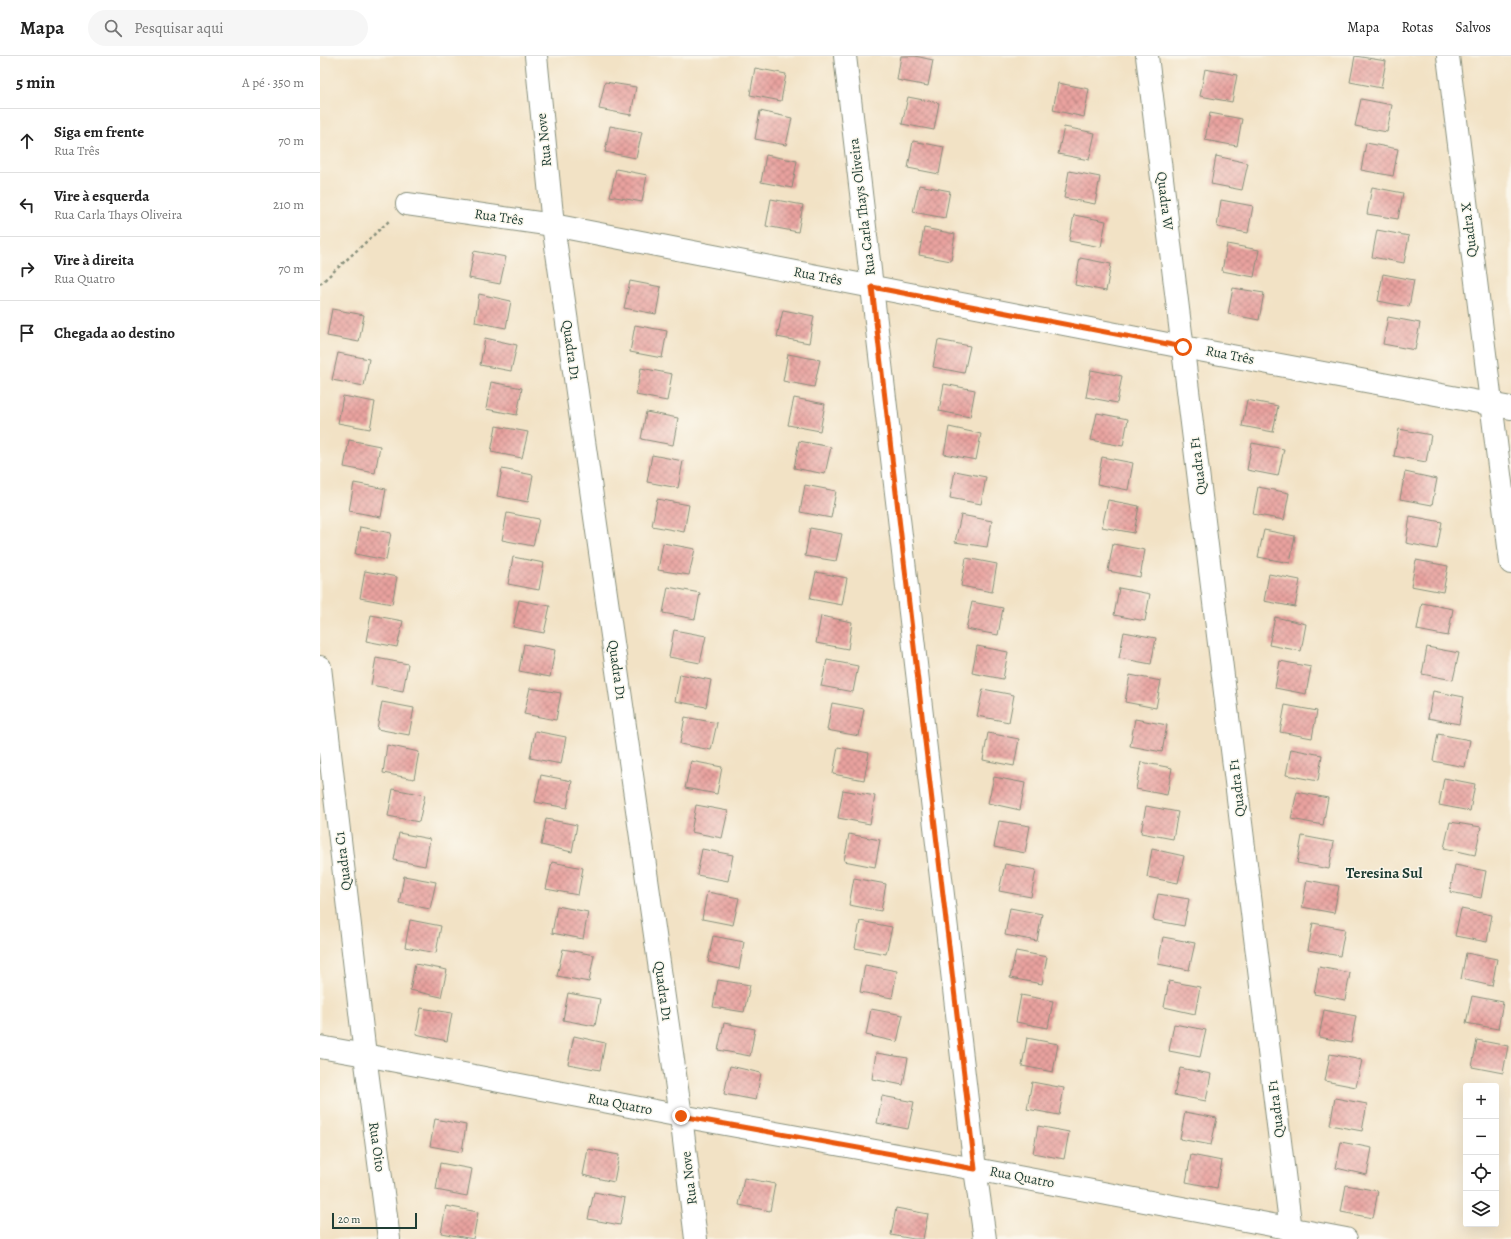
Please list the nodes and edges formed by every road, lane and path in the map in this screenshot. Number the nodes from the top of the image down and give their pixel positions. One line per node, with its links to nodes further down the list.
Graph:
1 (536, 56): 6 (street, Rua Nove)
2 (845, 56): 8 (street, Rua Carla Thays Oliveira)
3 (1147, 56): 9 (street, Quadra W)
4 (1448, 56): 10 (street, Quadra X)
5 (406, 204): 6 (street, Rua Três); 7 (path)
6 (553, 224): 8 (street, Rua Três); 15 (street, Quadra D1)
7 (320, 284)
8 (872, 287): 9 (street, Rua Três); 16 (street, Rua Carla Thays Oliveira)
9 (1183, 347): 10 (street, Rua Três); 17 (street, Quadra F1)
10 (1501, 406): 11 (street, Quadra X)
11 (1511, 563)
12 (320, 667): 14 (street, Quadra C1)
13 (320, 1047): 14 (street, Rua Quatro)
14 (365, 1055): 15 (street, Rua Quatro); 18 (street, Rua Oito)
15 (681, 1116): 16 (street, Rua Quatro); 19 (street, Rua Nove)
16 (975, 1169): 17 (street, Rua Quatro); 20 (street, Rua Carla Thays Oliveira)
17 (1291, 1234): 21 (street, Rua Quatro)
18 (389, 1239)
19 (696, 1239)
20 (985, 1239)
21 (1346, 1239)

